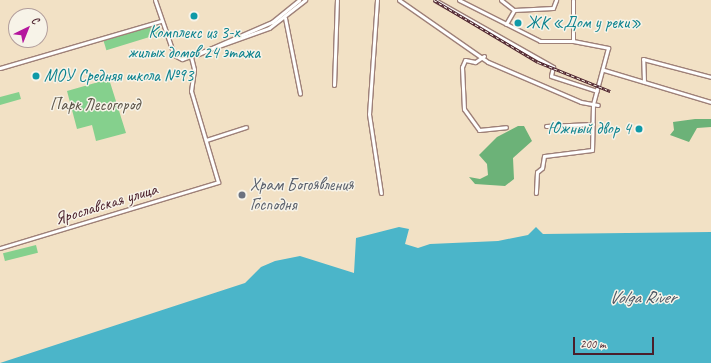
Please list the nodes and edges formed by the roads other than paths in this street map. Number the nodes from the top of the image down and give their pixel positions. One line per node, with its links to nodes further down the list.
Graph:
1 (155, 0): 14 (street)
2 (298, 0): 17 (street)
3 (305, 0): 13 (street)
4 (337, 0): 23 (street)
5 (378, 0): 34 (street)
6 (399, 0): 18 (street)
7 (435, 0): 24 (street)
8 (459, 0): 15 (street)
9 (501, 0): 12 (street)
10 (556, 0): 12 (street)
11 (573, 0): 16 (street)
12 (514, 10): 15 (street)
13 (284, 18): 17 (street); 25 (street)
14 (161, 21): 17 (street); 19 (street)
15 (506, 24): 16 (street)
16 (573, 41): 20 (street)
17 (193, 56): 33 (street)
18 (484, 56): 27 (street); 32 (street)
19 (0, 68)
20 (604, 70): 22 (street); 24 (street)
21 (711, 77): 22 (street)
22 (644, 82): 26 (street)
23 (334, 85)
24 (598, 91): 27 (street)
25 (300, 94)
26 (711, 102)
27 (593, 104): 28 (street); 29 (street)
28 (598, 105)
29 (593, 124): 30 (street); 35 (street)
30 (546, 126)
31 (246, 127): 33 (street)
32 (506, 127)
33 (206, 140): 36 (street, Ярославская улица)
34 (381, 193)
35 (536, 193)
36 (0, 248)

